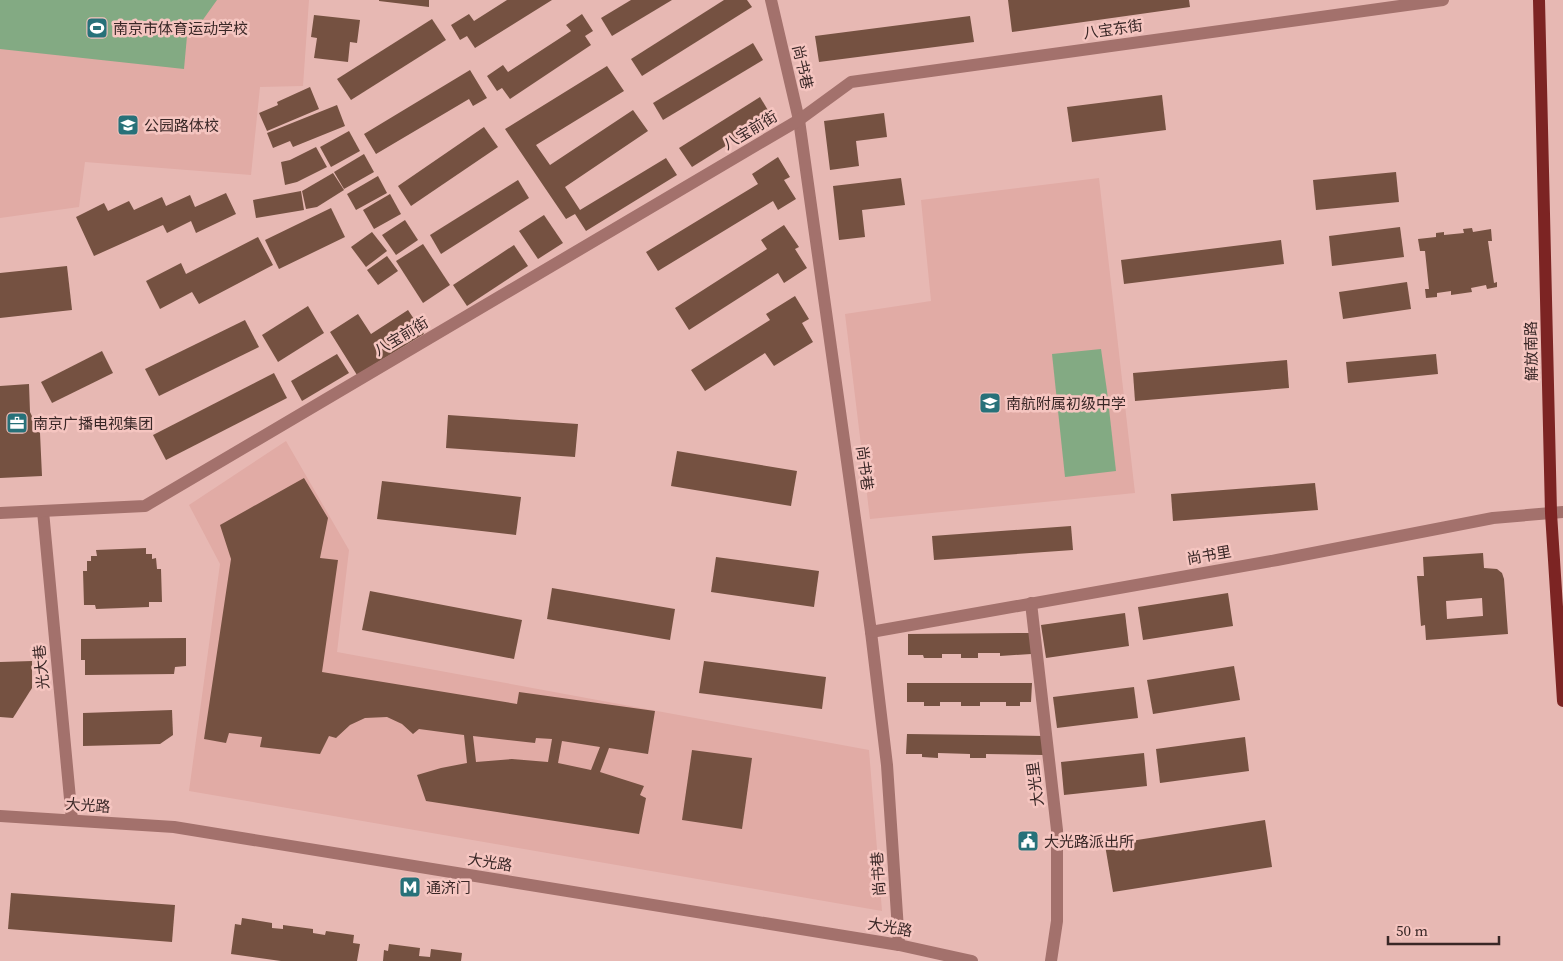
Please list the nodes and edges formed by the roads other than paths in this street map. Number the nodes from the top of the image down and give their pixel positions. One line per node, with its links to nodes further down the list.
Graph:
1 (771, 0): 4 (street, 尚书巷)
2 (1442, 0): 4 (street, 八宝东街)
3 (1539, 0): 6 (street, 解放南路)
4 (799, 120): 5 (street, 八宝前街); 9 (street, 尚书巷)
5 (42, 511): 7 (street, 八宝前街); 12 (street, 光大巷)
6 (1557, 512): 8 (street, 尚书里); 10 (street, 解放南路)
7 (0, 513)
8 (1031, 603): 9 (street, 尚书里); 15 (street, 大光里)
9 (871, 632): 13 (street, 尚书巷)
10 (1563, 701)
11 (0, 816): 12 (street, 大光路)
12 (72, 820): 13 (street, 大光路)
13 (900, 945): 14 (street, 大光路)
14 (972, 961)
15 (1051, 961)

